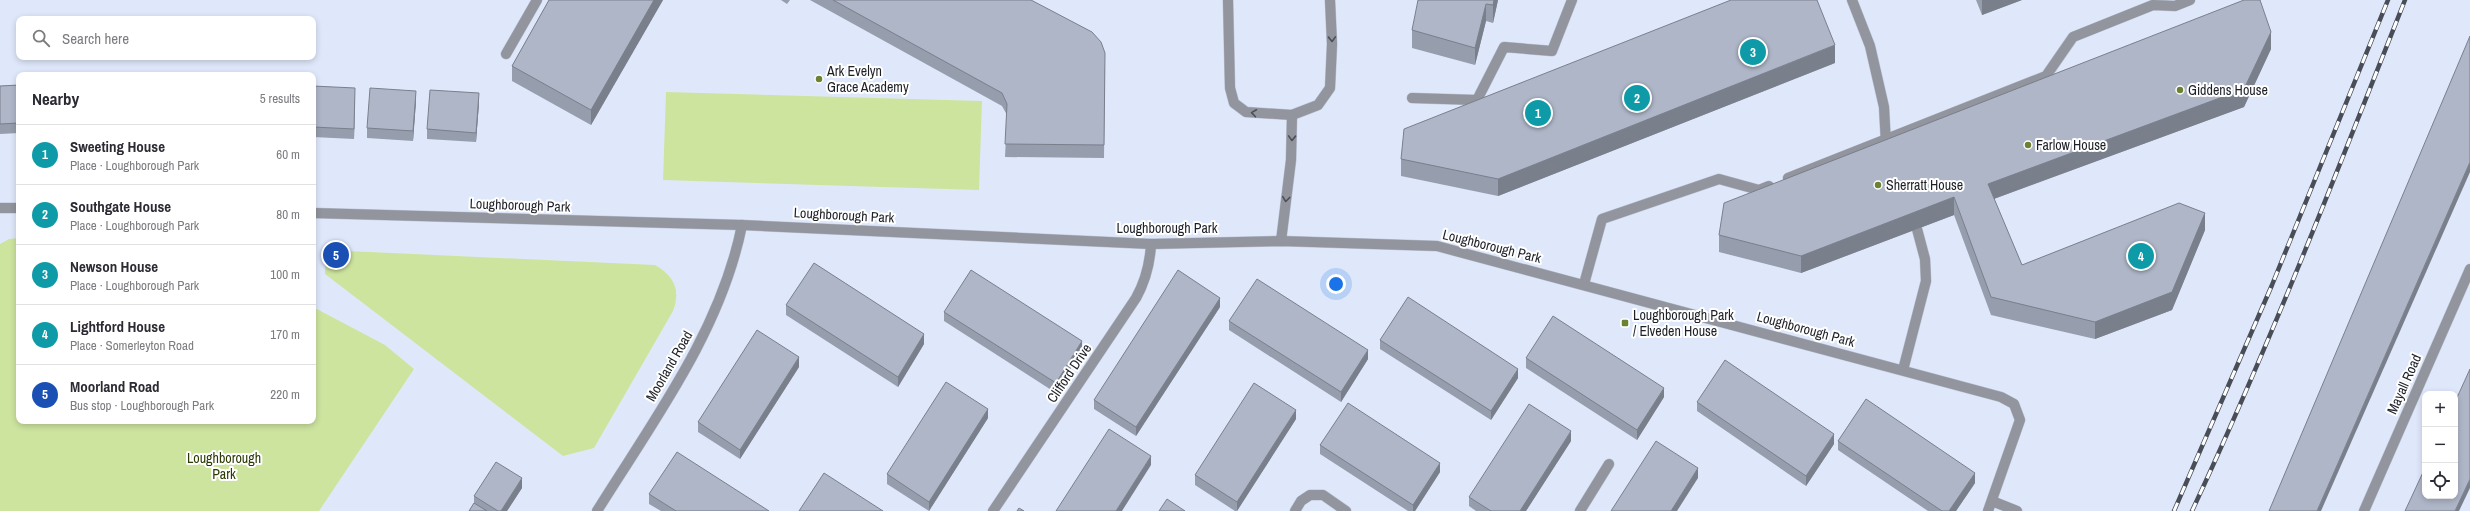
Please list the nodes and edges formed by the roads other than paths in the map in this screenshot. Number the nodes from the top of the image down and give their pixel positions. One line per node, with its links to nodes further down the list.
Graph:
1 (537, 0): 7 (street)
2 (1228, 0): 9 (street, one-way to 2)
3 (1330, 0): 9 (street, one-way to 9)
4 (1572, 0): 8 (street)
5 (1852, 0): 10 (street)
6 (2190, 0): 10 (street)
7 (506, 54)
8 (1412, 98)
9 (1292, 115): 17 (street, one-way to 17)
10 (1885, 139): 11 (street); 20 (street)
11 (1889, 156)
12 (0, 208): 13 (street)
13 (16, 208)
14 (316, 213): 15 (street, Loughborough Park)
15 (742, 225): 18 (street, Loughborough Park); 24 (street, Moorland Road)
16 (1917, 229): 21 (street)
17 (1281, 241): 18 (street, Loughborough Park); 20 (street, Loughborough Park)
18 (1151, 244): 25 (street, Clifford Drive)
19 (2470, 269): 31 (street, Mayall Road)
20 (1584, 284): 21 (street, Loughborough Park)
21 (1903, 370): 23 (street, Loughborough Park)
22 (1609, 464): 28 (street)
23 (1992, 501): 29 (street); 30 (street)
24 (597, 511)
25 (993, 511)
26 (1295, 511): 27 (street)
27 (1346, 511)
28 (1580, 511)
29 (1988, 511)
30 (2017, 511)
31 (2364, 511)

